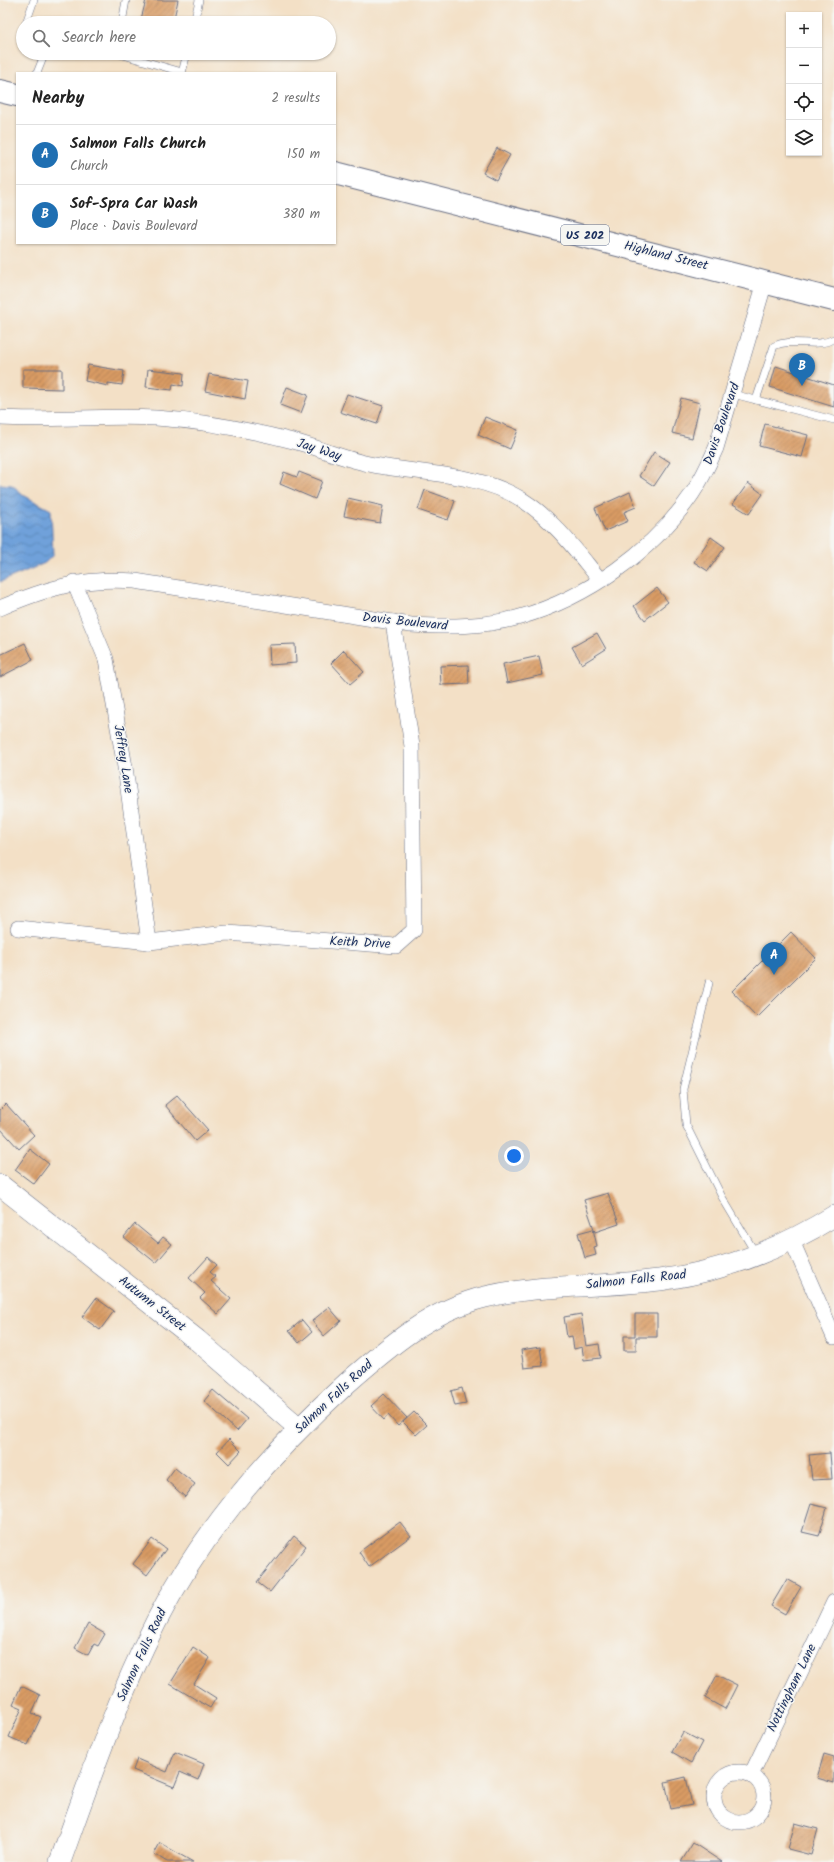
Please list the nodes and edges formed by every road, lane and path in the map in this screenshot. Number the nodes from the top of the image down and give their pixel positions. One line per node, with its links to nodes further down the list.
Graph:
1 (34, 0): 4 (lane)
2 (126, 0): 5 (lane)
3 (198, 0): 6 (lane)
4 (28, 16)
5 (123, 16)
6 (195, 16)
7 (44, 60): 10 (lane)
8 (139, 60): 11 (lane)
9 (185, 60): 11 (lane)
10 (38, 72)
11 (182, 72)
12 (0, 90): 13 (highway)
13 (16, 95)
14 (336, 173): 15 (highway, Highland Street / US 202)
15 (765, 282): 16 (highway, Highland Street / US 202); 18 (street, Davis Boulevard)
16 (834, 300)
17 (834, 339): 19 (lane)
18 (732, 394): 19 (lane); 22 (street, Davis Boulevard)
19 (756, 400): 21 (lane)
20 (0, 418): 22 (street, Jay Way)
21 (834, 420)
22 (600, 580): 25 (street, Davis Boulevard)
23 (74, 582): 24 (street, Davis Boulevard); 25 (street, Davis Boulevard); 27 (street, Jeffrey Lane)
24 (0, 608)
25 (393, 622): 27 (street, Keith Drive)
26 (18, 928): 27 (street, Keith Drive)
27 (149, 942)
28 (709, 983): 32 (lane)
29 (0, 1185): 34 (street, Autumn Street)
30 (834, 1216): 31 (street, Salmon Falls Road)
31 (792, 1241): 32 (street, Salmon Falls Road); 33 (street)
32 (757, 1256): 34 (street, Salmon Falls Road)
33 (834, 1337)
34 (299, 1428): 37 (street, Salmon Falls Road)
35 (834, 1602): 36 (street, Nottingham Lane)
36 (751, 1775)
37 (60, 1862)

